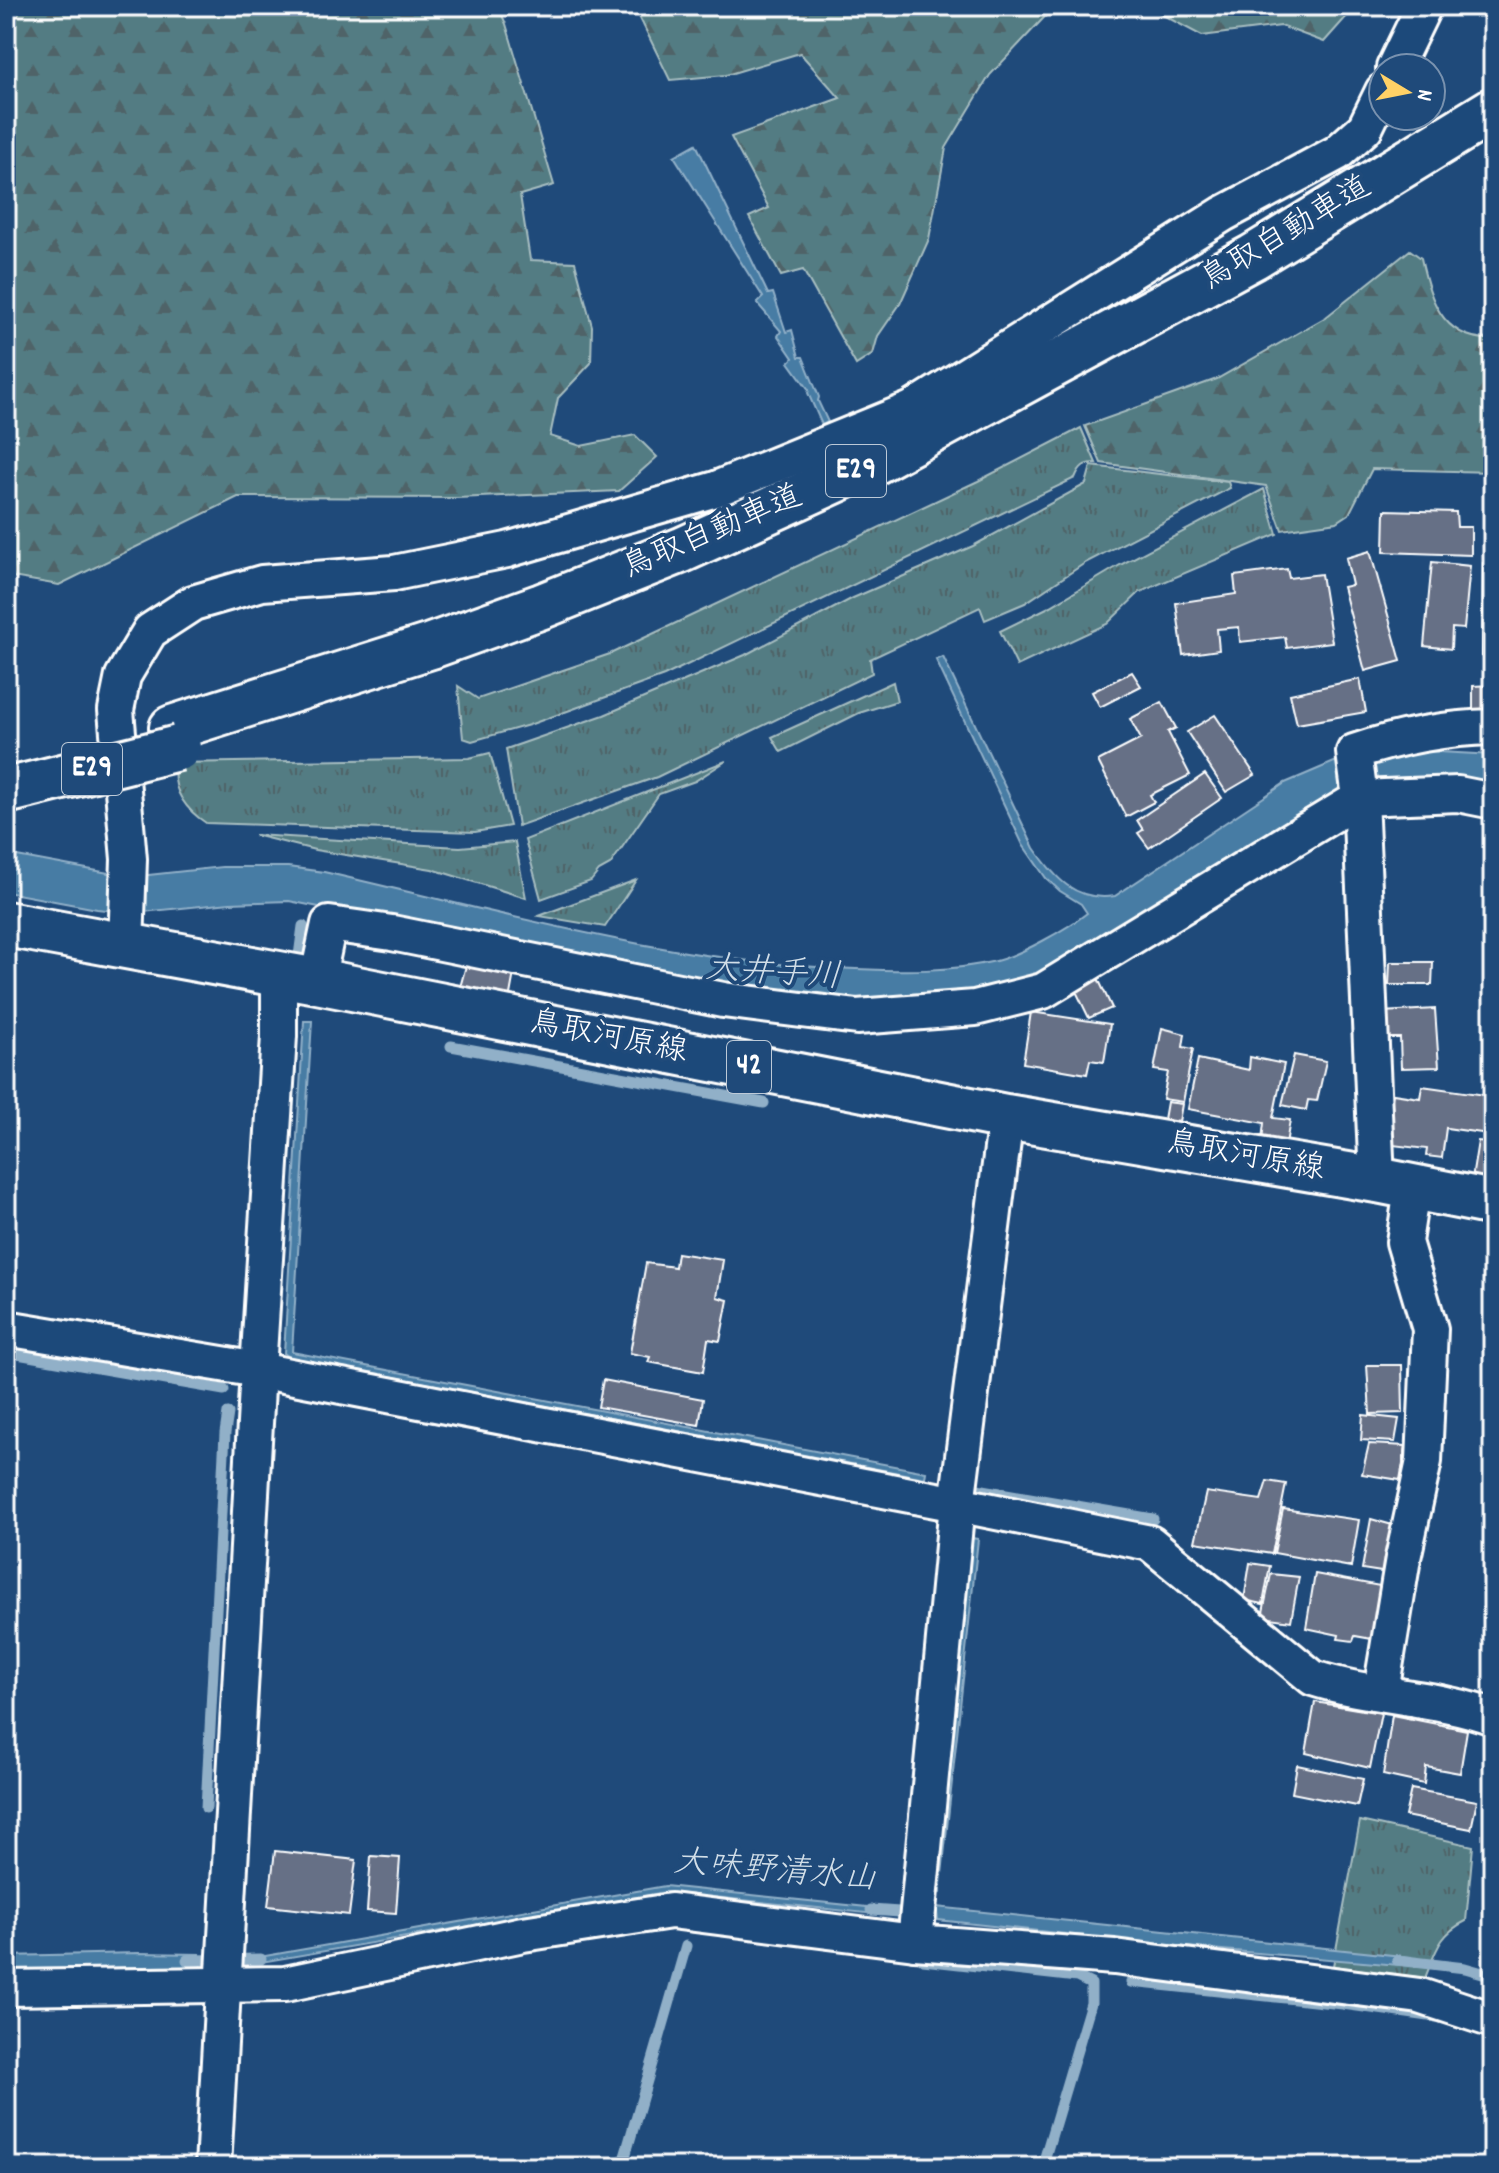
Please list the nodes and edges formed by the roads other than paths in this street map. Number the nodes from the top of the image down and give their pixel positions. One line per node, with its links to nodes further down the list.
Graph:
1 (1424, 6): 2 (street)
2 (1402, 52)
3 (1493, 110): 7 (main road, 鳥取自動車道 / E29)
4 (1367, 124): 13 (street)
5 (1493, 142): 7 (main road, 鳥取自動車道 / E29)
6 (1493, 727): 10 (street)
7 (175, 738): 8 (main road, 鳥取自動車道 / E29); 9 (main road, 鳥取自動車道 / E29, bridge)
8 (6, 765)
9 (6, 791)
10 (1360, 798): 11 (street); 14 (street); 16 (street)
11 (1493, 801)
12 (6, 924): 13 (main road, 鳥取河原線 / 42)
13 (127, 934): 14 (main road, 鳥取河原線 / 42)
14 (298, 978): 15 (main road, 鳥取河原線 / 42); 19 (street)
15 (1006, 1117): 16 (main road, 鳥取河原線 / 42); 20 (street)
16 (1395, 1184): 17 (main road, 鳥取河原線 / 42); 21 (street)
17 (1493, 1203)
18 (6, 1328): 19 (street)
19 (258, 1370): 20 (street); 24 (street)
20 (957, 1504): 21 (street); 23 (street)
21 (1381, 1691): 22 (street)
22 (1493, 1717)
23 (915, 1942): 24 (street); 26 (street)
24 (223, 1983): 25 (street); 27 (street)
25 (6, 1988)
26 (1493, 2020)
27 (213, 2167)

